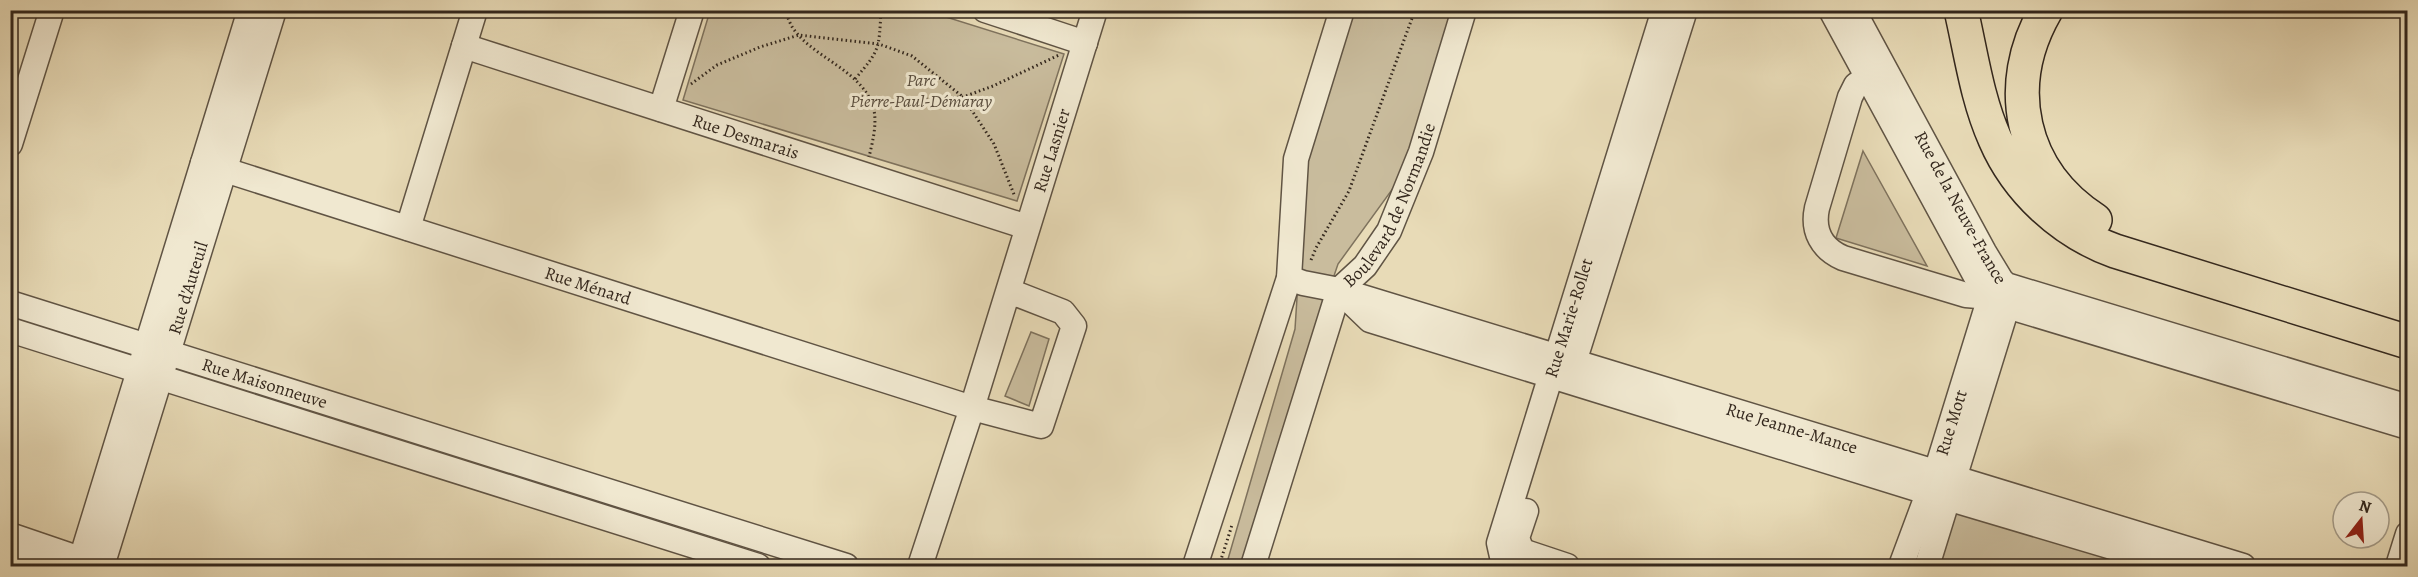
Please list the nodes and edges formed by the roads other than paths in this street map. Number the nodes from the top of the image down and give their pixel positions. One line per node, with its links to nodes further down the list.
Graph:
1 (52, 10): 21 (street)
2 (250, 10): 22 (street, Rue d'Auteuil)
3 (274, 10): 22 (street, Rue d'Auteuil)
4 (475, 10): 17 (street)
5 (692, 10): 20 (street)
6 (986, 10): 16 (street)
7 (1095, 10): 16 (street, Rue Lasnier)
8 (1341, 10): 25 (street)
9 (1464, 10): 26 (street, Boulevard de Normandie)
10 (1664, 10): 19 (street, Rue Marie-Rollet)
11 (1685, 10): 19 (street, Rue Marie-Rollet)
12 (1831, 10): 18 (street, Rue de la Neuve-France)
13 (1853, 10): 18 (street, Rue de la Neuve-France)
14 (1961, 10): 32 (highway)
15 (2046, 10): 30 (highway)
16 (1085, 42): 23 (street, Rue Lasnier)
17 (464, 46): 20 (street, Rue Desmarais); 24 (street)
18 (1875, 72): 28 (street, Rue de la Neuve-France); 28 (street, Rue de la Neuve-France)
19 (1654, 79): 35 (street, Rue Marie-Rollet)
20 (662, 106): 23 (street, Rue Desmarais)
21 (10, 144)
22 (214, 166): 24 (street, Rue Ménard); 33 (street, Rue d'Auteuil)
23 (1027, 227): 27 (street, Rue Lasnier)
24 (408, 228): 38 (street, Rue Ménard)
25 (1289, 278): 26 (street, Rue Jeanne-Mance); 56 (street)
26 (1339, 290): 35 (street, Rue Jeanne-Mance); 57 (street, Boulevard de Normandie)
27 (1009, 291): 38 (street, Rue Lasnier); 38 (street)
28 (2003, 293): 34 (street, Rue de la Neuve-France); 43 (street, Rue Mott)
29 (10, 303): 33 (street, Rue Maisonneuve)
30 (2408, 320)
31 (10, 330): 36 (street, Rue Maisonneuve)
32 (2408, 342)
33 (157, 350): 36 (street, Rue d'Auteuil); 39 (street, Rue Maisonneuve)
34 (2207, 357): 37 (street, Rue de la Neuve-France); 40 (street, Rue de la Neuve-France)
35 (1564, 369): 43 (street, Rue Jeanne-Mance); 50 (street, Rue Marie-Rollet)
36 (150, 374): 41 (street, Rue Maisonneuve); 51 (street, Rue d'Auteuil)
37 (2408, 407)
38 (972, 408): 55 (street, Rue Lasnier)
39 (346, 409): 41 (street, Rue Maisonneuve); 42 (street, Rue Maisonneuve)
40 (2408, 427)
41 (339, 434): 44 (street, Rue Maisonneuve)
42 (534, 468): 44 (street); 45 (street, Rue Maisonneuve)
43 (1941, 485): 59 (street, Rue Mott); 60 (street, Rue Mott); 61 (street, Rue Jeanne-Mance); 62 (street, Rue Jeanne-Mance)
44 (527, 493): 49 (street, Rue Maisonneuve)
45 (732, 531): 49 (street); 54 (street, Rue Maisonneuve)
46 (2408, 534): 63 (street)
47 (10, 535): 51 (street)
48 (10, 555): 52 (street)
49 (725, 556): 53 (street, Rue Maisonneuve)
50 (1513, 560): 58 (street, Rue Marie-Rollet)
51 (93, 565)
52 (45, 567)
53 (758, 567)
54 (846, 567)
55 (920, 567)
56 (1195, 567)
57 (1252, 567)
58 (1567, 567)
59 (1901, 567)
60 (1927, 567)
61 (2176, 567)
62 (2243, 567)
63 (2398, 567)

